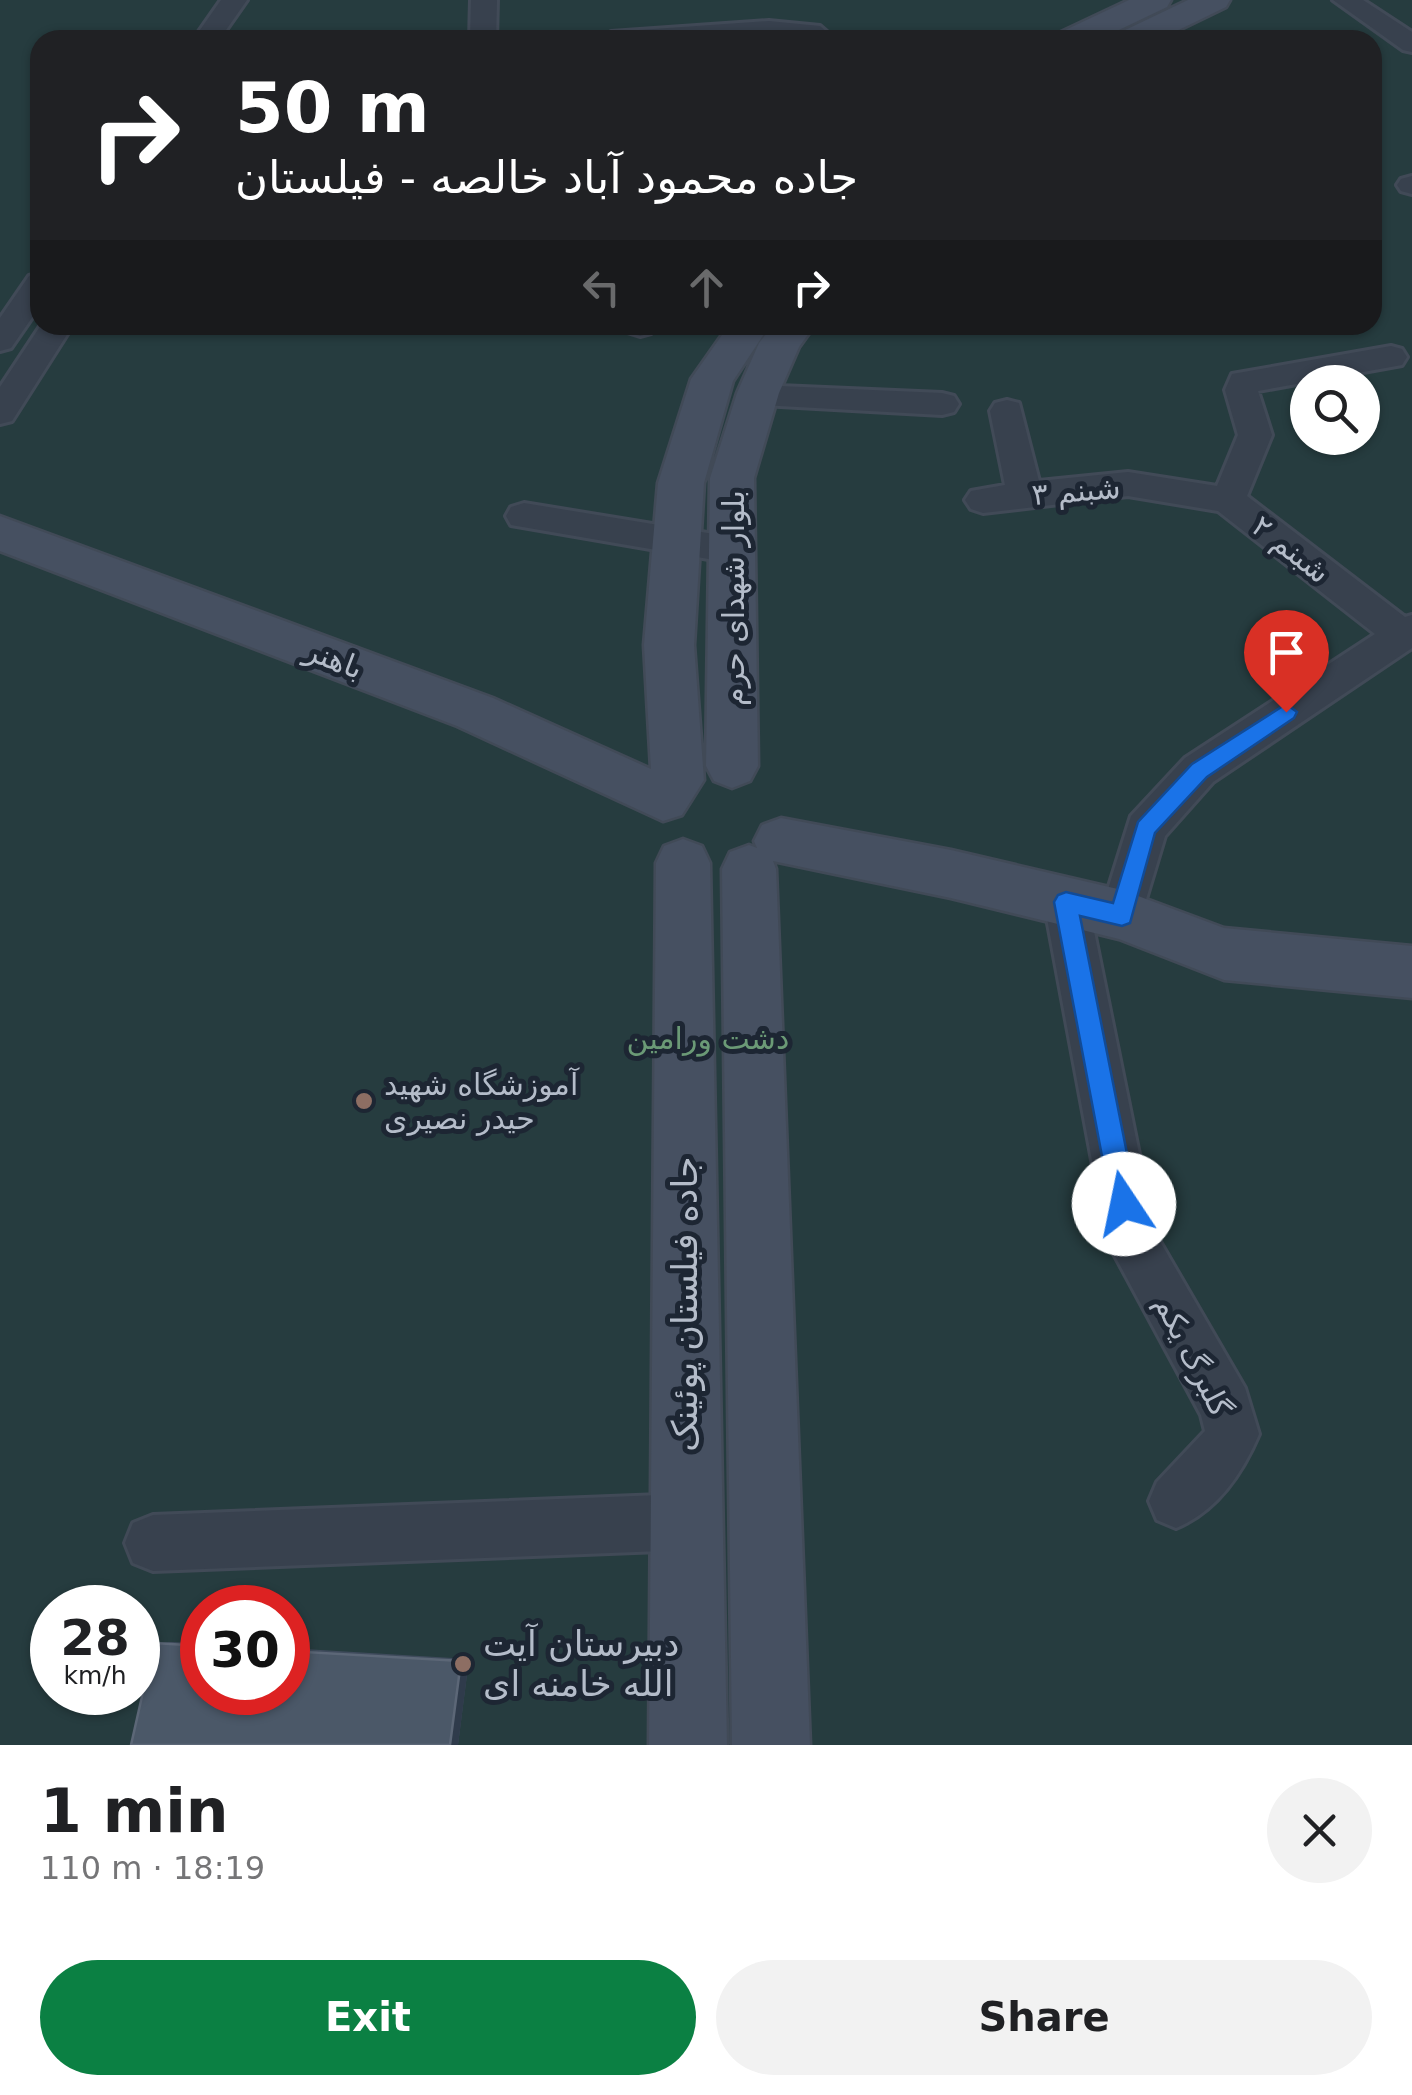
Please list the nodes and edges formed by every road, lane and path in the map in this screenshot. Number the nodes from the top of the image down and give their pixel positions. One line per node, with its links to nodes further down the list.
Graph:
1 (234, 0): 7 (street)
2 (259, 0): 8 (street)
3 (484, 0): 9 (street)
4 (1155, 0): 12 (main road)
5 (1214, 0): 13 (main road)
6 (1346, 0): 14 (street)
7 (213, 30)
8 (240, 30)
9 (484, 30)
10 (755, 30): 11 (street)
11 (790, 30)
12 (1093, 30)
13 (1152, 30)
14 (1412, 44)
15 (30, 298): 19 (street)
16 (51, 335): 24 (street)
17 (743, 335): 30 (main road, بلوار شهدای حرم)
18 (787, 335): 21 (main road, بلوار شهدای حرم)
19 (0, 341)
20 (1391, 358): 27 (street)
21 (756, 396): 22 (street); 31 (main road, بلوار شهدای حرم)
22 (942, 404)
23 (1007, 410): 25 (street)
24 (0, 413)
25 (1025, 496): 26 (street, شبنم ۳); 27 (street, شبنم ۳)
26 (982, 500)
27 (1228, 500): 32 (street, شبنم ۲)
28 (524, 516): 30 (street)
29 (0, 533): 34 (main road, باهنر)
30 (676, 542): 31 (street); 34 (main road, بلوار شهدای حرم)
31 (732, 550): 33 (main road, بلوار شهدای حرم)
32 (1407, 632): 38 (street)
33 (732, 766): 34 (main road); 35 (main road)
34 (670, 789): 36 (main road)
35 (765, 855): 36 (main road); 37 (main road); 44 (main road)
36 (683, 863): 41 (main road, جاده فیلستان پوئینک)
37 (1066, 902): 38 (main road); 40 (street, گلبرگ یکم)
38 (1122, 916): 39 (main road)
39 (1412, 972)
40 (1176, 1502)
41 (686, 1522): 42 (street); 43 (main road, جاده فیلستان پوئینک)
42 (153, 1543)
43 (688, 1745)
44 (771, 1745)

